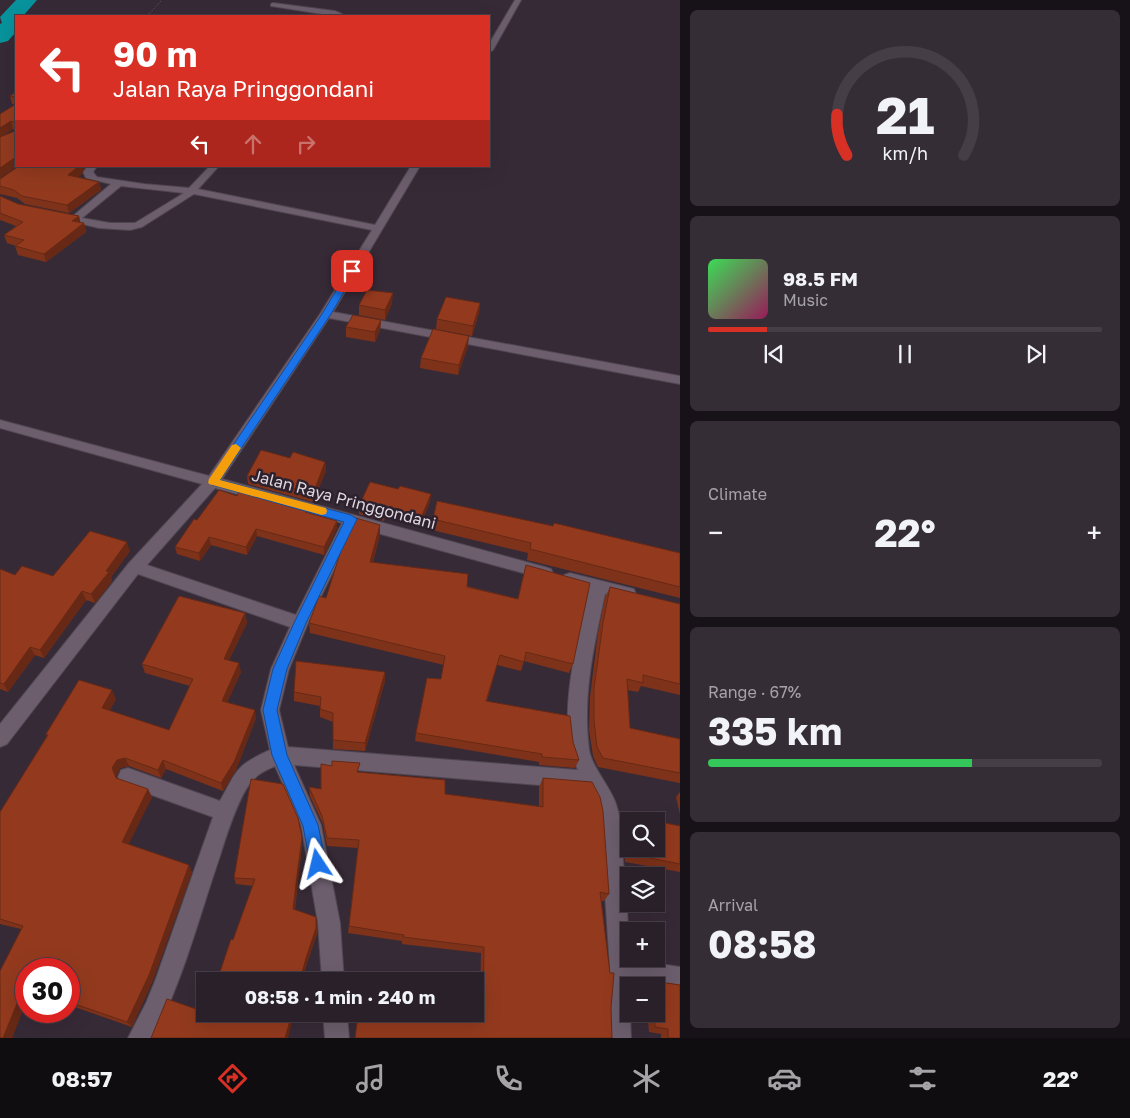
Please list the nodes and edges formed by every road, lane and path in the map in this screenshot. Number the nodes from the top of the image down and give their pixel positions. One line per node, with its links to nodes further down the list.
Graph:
1 (162, 0): 4 (path)
2 (518, 0): 6 (street)
3 (273, 5): 5 (street)
4 (148, 15)
5 (338, 15)
6 (490, 48)
7 (92, 167): 10 (street)
8 (214, 167): 11 (street)
9 (415, 167): 14 (street)
10 (119, 183): 11 (street); 13 (street)
11 (192, 191): 13 (street); 14 (street)
12 (48, 214): 13 (street)
13 (76, 219)
14 (377, 228): 15 (street)
15 (326, 314): 16 (street); 18 (street)
16 (680, 380)
17 (0, 424): 18 (street, Jalan Raya Pringgondani)
18 (213, 482): 19 (street, Jalan Raya Pringgondani); 20 (street)
19 (351, 519): 21 (street, Jalan Raya Pringgondani); 23 (street)
20 (135, 567): 23 (street); 24 (street)
21 (598, 587): 22 (street, Jalan Raya Pringgondani); 27 (street)
22 (644, 598)
23 (300, 623): 25 (street)
24 (0, 738)
25 (280, 755): 27 (street); 28 (street); 30 (street)
26 (128, 777): 28 (street)
27 (593, 780): 29 (street)
28 (224, 812): 33 (street)
29 (620, 969): 31 (street); 35 (street)
30 (332, 972)
31 (680, 978)
32 (336, 1022): 34 (street)
33 (140, 1038)
34 (337, 1038)
35 (619, 1038)

